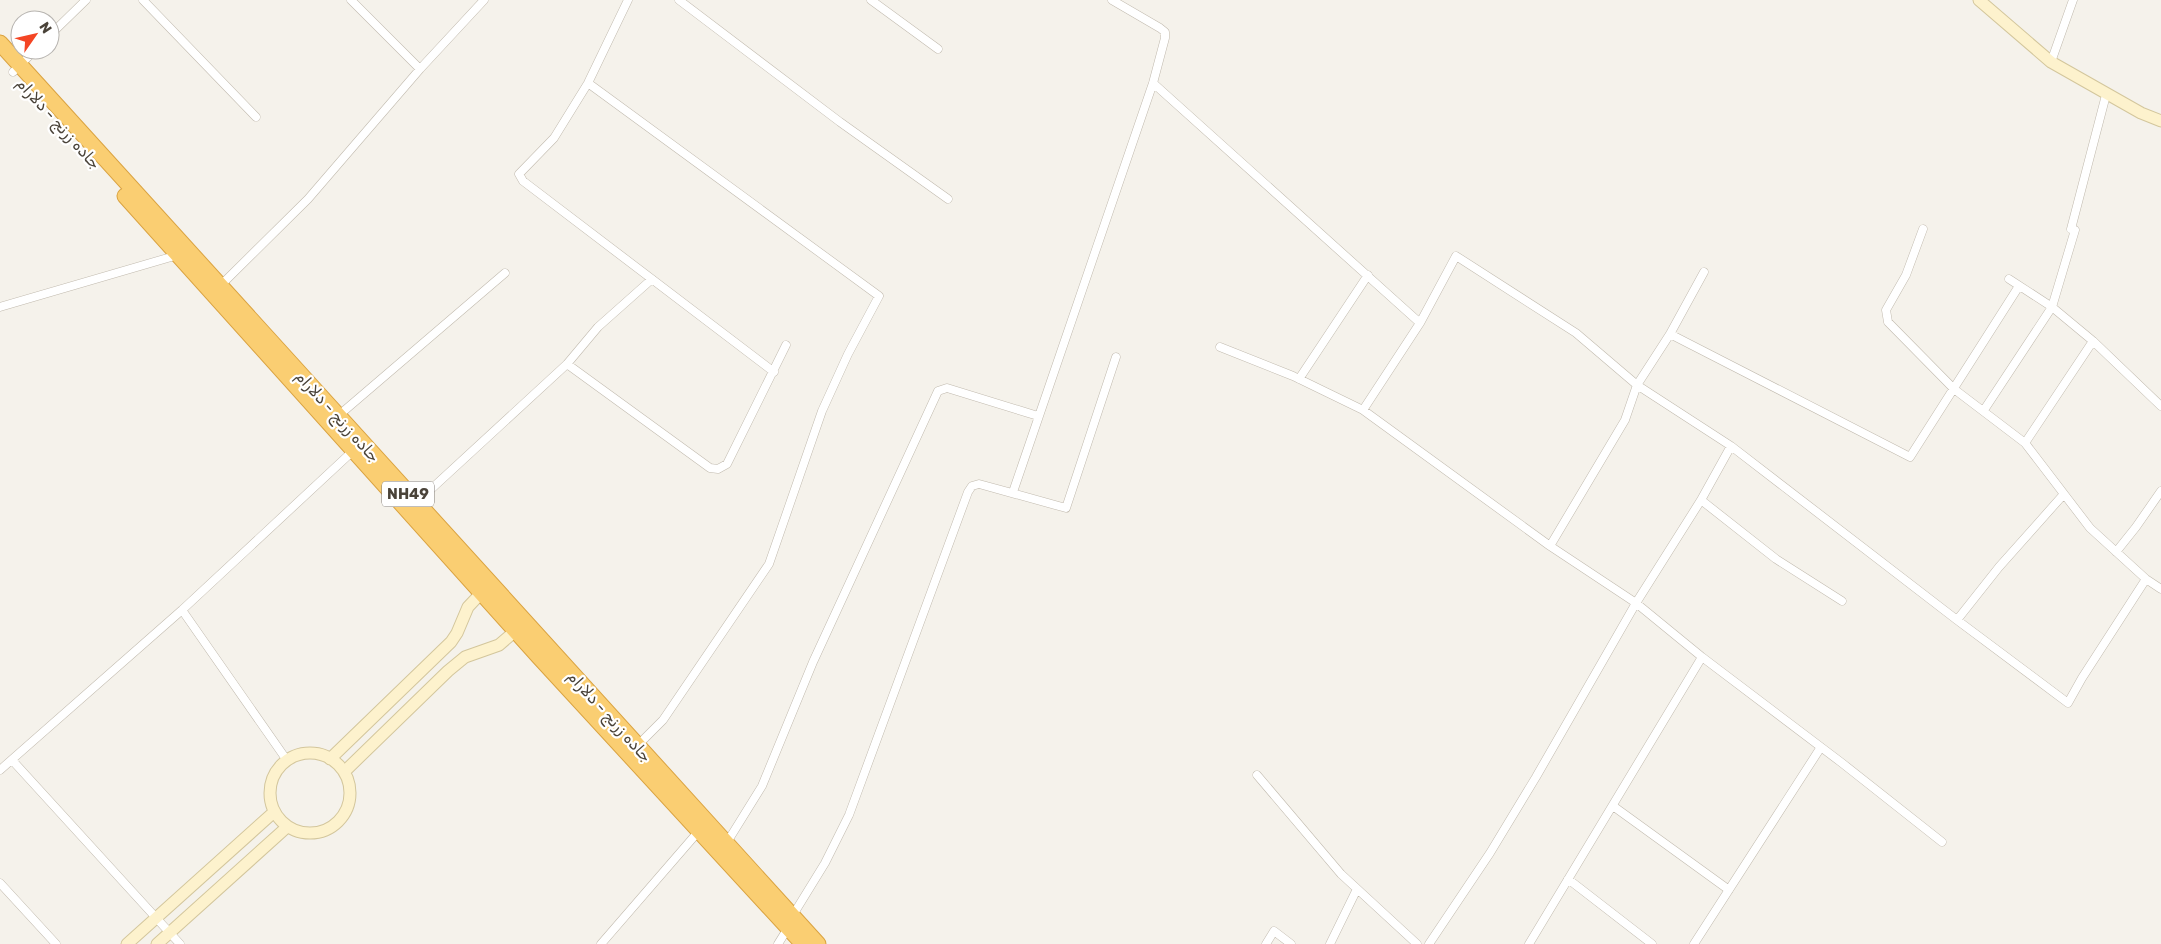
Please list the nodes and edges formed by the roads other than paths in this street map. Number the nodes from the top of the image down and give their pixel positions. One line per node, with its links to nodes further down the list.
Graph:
1 (86, 0): 11 (street)
2 (143, 0): 22 (street)
3 (351, 0): 18 (street)
4 (484, 0): 18 (street)
5 (628, 0): 19 (street)
6 (679, 0): 24 (street)
7 (871, 0): 13 (street)
8 (1112, 0): 20 (street)
9 (1979, 0): 16 (street)
10 (2073, 0): 16 (street)
11 (60, 25)
12 (0, 43): 17 (highway, جاده زرنج - دلارام / NH49)
13 (938, 49)
14 (0, 58): 17 (highway, جاده زرنج - دلارام / NH49)
15 (25, 60): 17 (street)
16 (2051, 62): 21 (street)
17 (17, 68): 26 (highway, جاده زرنج - دلارام / NH49); 33 (highway, جاده زرنج - دلارام / NH49)
18 (420, 69): 33 (street)
19 (588, 83): 30 (street); 71 (street)
20 (1153, 83): 29 (street); 51 (street)
21 (2110, 96): 23 (street); 35 (street)
22 (256, 117)
23 (2161, 121)
24 (948, 199)
25 (1923, 229): 46 (street)
26 (178, 255): 33 (highway, جاده زرنج - دلارام / NH49); 34 (street)
27 (1704, 272): 37 (street)
28 (505, 273): 50 (street)
29 (1368, 275): 36 (street); 44 (street)
30 (652, 279): 42 (street); 43 (street)
31 (2009, 279): 32 (street)
32 (2019, 286): 35 (street); 46 (street)
33 (216, 289): 50 (highway, جاده زرنج - دلارام / NH49); 54 (highway, جاده زرنج - دلارام / NH49)
34 (0, 307)
35 (2052, 307): 38 (street); 49 (street)
36 (1420, 323): 45 (street); 48 (street)
37 (1670, 334): 45 (street); 46 (street)
38 (2093, 341): 47 (street); 52 (street)
39 (786, 346): 43 (street)
40 (1220, 347): 44 (street)
41 (1116, 357): 56 (street)
42 (567, 364): 43 (street); 59 (street)
43 (774, 372)
44 (1299, 379): 48 (street)
45 (1637, 385): 53 (street); 60 (street)
46 (1954, 389): 49 (street)
47 (2161, 406)
48 (1363, 410): 60 (street)
49 (1984, 410): 52 (street)
50 (338, 416): 59 (highway, جاده زرنج - دلارام / NH49)
51 (1038, 416): 56 (street); 84 (street)
52 (2025, 443): 57 (street)
53 (1731, 446): 58 (street); 68 (street)
54 (354, 450): 63 (highway, جاده زرنج - دلارام / NH49); 67 (street)
55 (2161, 491): 61 (street)
56 (1013, 492): 90 (street)
57 (2064, 494): 61 (street); 68 (street)
58 (1701, 500): 65 (street); 66 (street)
59 (416, 503): 63 (highway, جاده زرنج - دلارام / NH49)
60 (1550, 546): 66 (street)
61 (2116, 552): 62 (street)
62 (2146, 579): 64 (street); 68 (street)
63 (486, 587): 69 (highway, جاده زرنج - دلارام / NH49); 74 (street)
64 (2161, 589)
65 (1842, 602)
66 (1636, 603): 70 (street); 104 (street)
67 (182, 610): 73 (street); 75 (street)
68 (1957, 620)
69 (521, 627): 71 (highway, جاده زرنج - دلارام / NH49); 77 (street); 82 (highway, جاده زرنج - دلارام / NH49)
70 (1702, 657): 72 (street); 79 (street)
71 (638, 745): 84 (highway, جاده زرنج - دلارام / NH49)
72 (1821, 747): 83 (street); 88 (street)
73 (286, 759): 74 (street); 80 (street)
74 (330, 759): 77 (street)
75 (12, 760): 76 (street); 89 (street)
76 (0, 770)
77 (344, 772): 81 (street)
78 (1257, 775): 87 (street)
79 (1613, 806): 85 (street); 88 (street)
80 (274, 812): 81 (street); 89 (street)
81 (287, 827): 91 (street)
82 (698, 832): 84 (highway, جاده زرنج - دلارام / NH49); 96 (street)
83 (1942, 842)
84 (722, 848): 90 (highway, جاده زرنج - دلارام / NH49)
85 (1568, 879): 105 (street); 106 (street)
86 (0, 883): 92 (street)
87 (1357, 889): 102 (street); 103 (street)
88 (1729, 890): 107 (street)
89 (156, 918): 91 (street); 93 (street)
90 (790, 922): 97 (street); 98 (highway, جاده زرنج - دلارام / NH49); 99 (highway, جاده زرنج - دلارام / NH49)
91 (170, 933): 94 (street); 95 (street)
92 (56, 944)
93 (127, 944)
94 (157, 944)
95 (180, 944)
96 (601, 944)
97 (778, 944)
98 (803, 944)
99 (818, 944)
100 (1266, 944): 101 (street)
101 (1291, 944)
102 (1330, 944)
103 (1417, 944)
104 (1429, 944)
105 (1529, 944)
106 (1652, 944)
107 (1694, 944)

